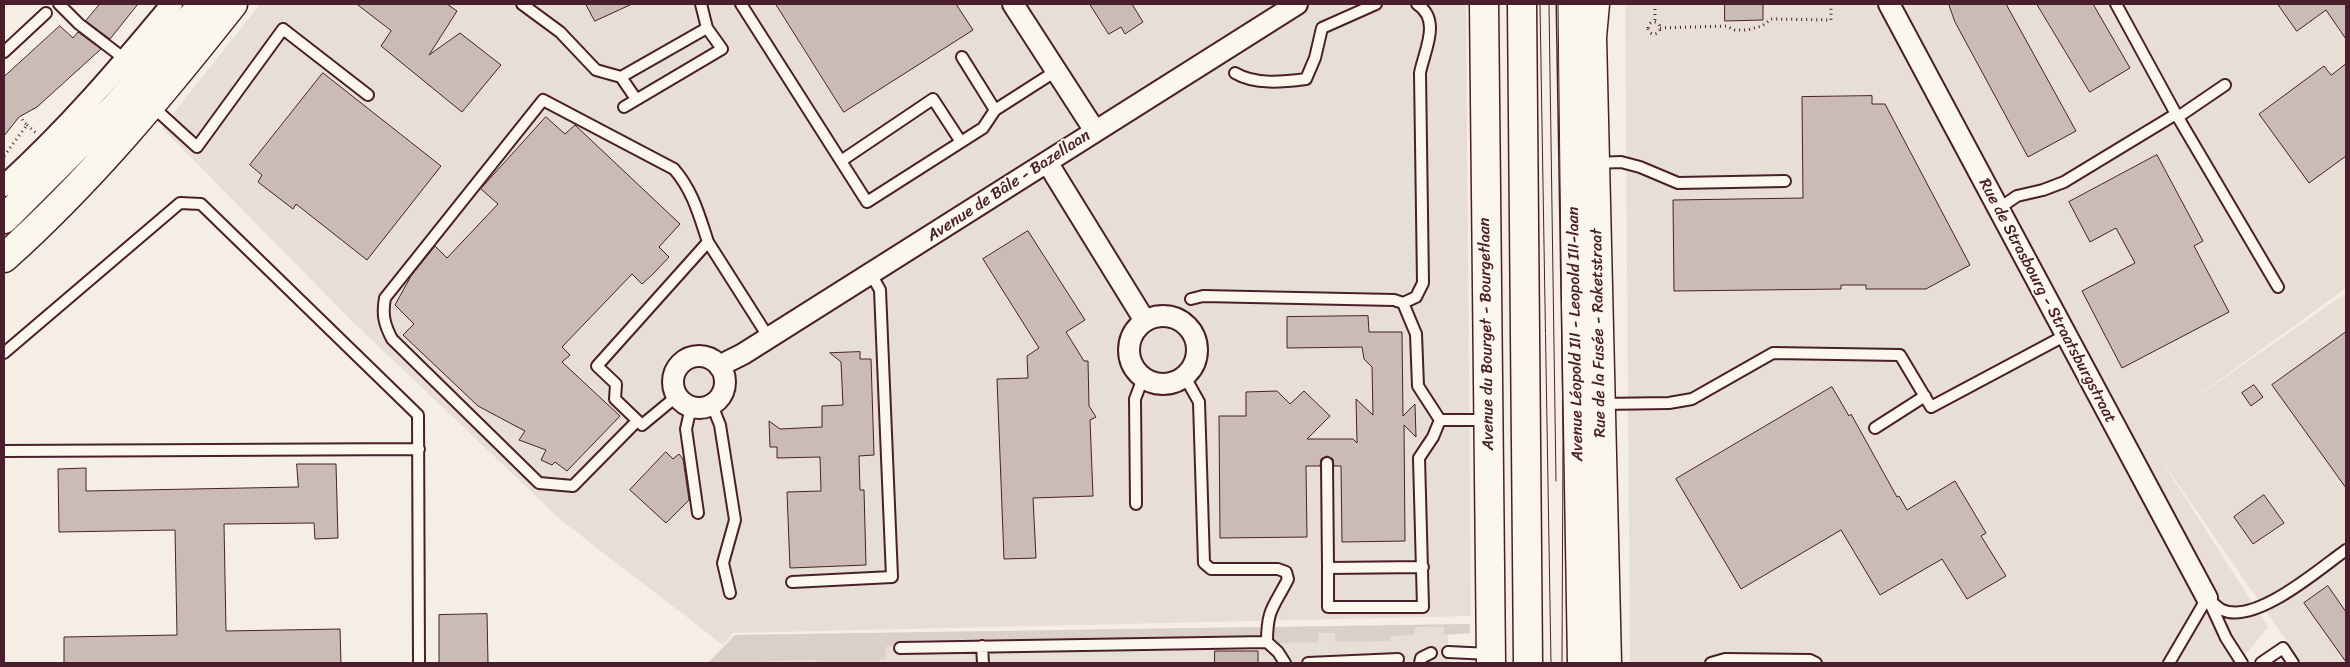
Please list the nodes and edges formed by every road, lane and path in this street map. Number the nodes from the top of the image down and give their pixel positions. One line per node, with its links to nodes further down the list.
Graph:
1 (59, 4): 26 (lane)
2 (172, 4): 26 (street)
3 (203, 4): 49 (main road)
4 (233, 4): 33 (main road)
5 (522, 4): 29 (lane)
6 (701, 4): 22 (lane)
7 (741, 4): 43 (lane)
8 (1013, 4): 27 (street)
9 (1297, 4): 39 (street, Avenue de Bâle - Bazellaan)
10 (1376, 4): 28 (lane)
11 (1417, 4): 55 (lane)
12 (1484, 4): 68 (main road, Avenue du Bourget - Bourgetlaan)
13 (1522, 4): 99 (main road)
14 (1571, 4): 100 (main road, Avenue Léopold III - Leopold III-laan)
15 (1595, 4): 45 (main road, Rue de la Fusée - Raketstraat)
16 (1654, 4): 21 (path)
17 (1831, 4): 23 (path)
18 (1889, 4): 48 (street, Rue de Strasbourg - Straatsburgstraat)
19 (2116, 4): 36 (lane)
20 (46, 13): 24 (lane)
21 (1654, 21): 23 (path); 23 (path)
22 (707, 28): 29 (lane); 32 (lane)
23 (1660, 28)
24 (4, 52)
25 (962, 57): 35 (lane)
26 (126, 60): 47 (street)
27 (1056, 71): 35 (lane); 39 (street)
28 (1235, 74)
29 (621, 77): 32 (lane)
30 (2225, 85): 36 (lane)
31 (368, 94): 33 (lane)
32 (636, 99): 34 (lane)
33 (152, 105): 51 (main road)
34 (624, 107)
35 (995, 110): 41 (lane)
36 (2177, 115): 48 (lane); 53 (lane)
37 (21, 118): 38 (path)
38 (26, 125): 40 (path); 42 (path)
39 (1096, 131): 44 (street, Avenue de Bâle - Bazellaan)
40 (36, 133)
41 (962, 142): 43 (lane); 43 (lane)
42 (4, 156)
43 (841, 162)
44 (1047, 162): 52 (street, Avenue de Bâle - Bazellaan); 56 (street)
45 (1594, 163): 46 (lane); 65 (main road, Rue de la Fusée - Raketstraat)
46 (1784, 181)
47 (4, 186)
48 (1998, 209): 57 (street, Rue de Strasbourg - Straatsburgstraat)
49 (4, 219)
50 (708, 242): 58 (lane); 69 (lane); 69 (lane)
51 (4, 258)
52 (871, 274): 58 (street, Avenue de Bâle - Bazellaan); 79 (lane)
53 (2278, 287)
54 (1191, 299): 55 (lane)
55 (1403, 303): 67 (lane)
56 (1144, 321): 61 (street); 62 (street)
57 (2066, 335): 63 (lane); 81 (street, Rue de Strasbourg - Straatsburgstraat)
58 (769, 338): 60 (street, Avenue de Bâle - Bazellaan)
59 (4, 352): 71 (lane)
60 (719, 366): 64 (street); 66 (street)
61 (1185, 377): 62 (street); 82 (lane)
62 (1143, 378): 74 (lane)
63 (1925, 396): 65 (lane); 70 (lane)
64 (684, 402): 66 (street); 69 (lane); 75 (lane)
65 (1600, 404): 101 (main road, Rue de la Fusée - Raketstraat)
66 (712, 406): 80 (lane)
67 (1440, 420): 68 (lane); 77 (lane)
68 (1488, 420): 88 (main road, Avenue du Bourget - Bourgetlaan)
69 (637, 421)
70 (1875, 428)
71 (419, 450): 72 (lane); 89 (lane)
72 (4, 451)
73 (1328, 463): 78 (lane)
74 (1136, 504)
75 (698, 513)
76 (2346, 550): 81 (lane)
77 (1422, 567): 78 (lane); 78 (lane)
78 (1328, 568)
79 (792, 582)
80 (730, 593)
81 (2207, 598): 104 (lane); 105 (lane)
82 (1267, 642): 83 (lane); 91 (lane)
83 (982, 646): 84 (lane); 90 (lane)
84 (900, 648)
85 (1448, 652): 88 (lane)
86 (1431, 653): 98 (lane)
87 (1398, 659): 97 (lane)
88 (1491, 659)
89 (419, 663)
90 (983, 663)
91 (1285, 663)
92 (1310, 663): 93 (lane)
93 (1324, 663): 94 (lane)
94 (1336, 663): 95 (lane)
95 (1349, 663): 96 (lane)
96 (1361, 663): 97 (lane)
97 (1374, 663)
98 (1420, 663)
99 (1528, 663)
100 (1582, 663)
101 (1607, 663)
102 (1711, 663): 103 (lane)
103 (1816, 663)
104 (2169, 663)
105 (2242, 663)
106 (2261, 663): 107 (lane)
107 (2293, 663)

